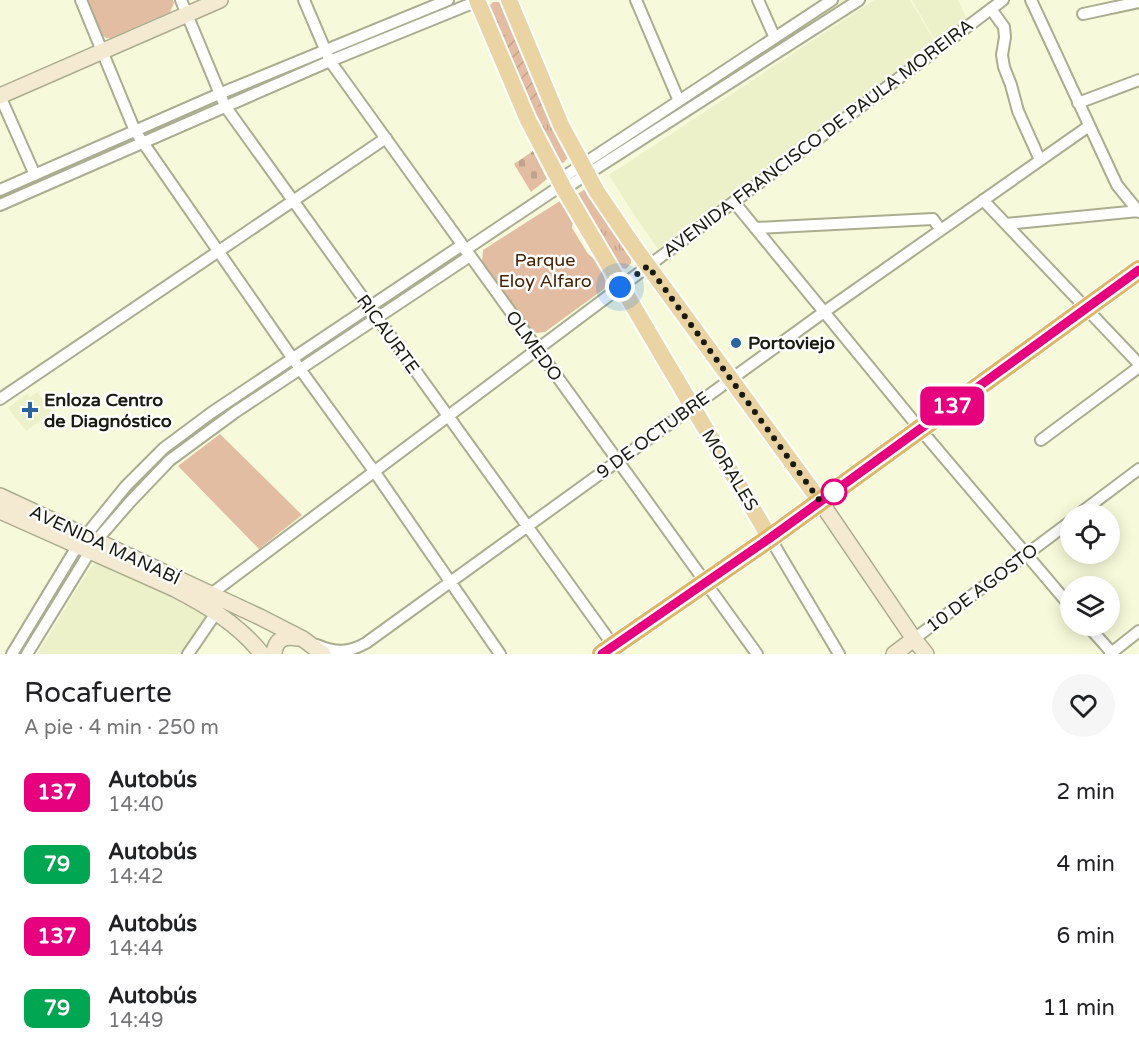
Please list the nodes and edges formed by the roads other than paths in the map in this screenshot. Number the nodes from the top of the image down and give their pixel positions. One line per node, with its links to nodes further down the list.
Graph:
1 (81, 0): 19 (street)
2 (220, 0): 14 (main road)
3 (304, 0): 18 (street, OLMEDO)
4 (448, 0): 18 (street)
5 (478, 0): 20 (street); 34 (main road, MORALES)
6 (509, 0): 32 (main road)
7 (636, 0): 24 (street)
8 (758, 0): 17 (street)
9 (832, 0): 17 (street)
10 (859, 0): 32 (street)
11 (1003, 0): 15 (street, AVENIDA FRANCISCO DE PAULA MOREIRA)
12 (1031, 0): 25 (street)
13 (1139, 2): 16 (street)
14 (184, 7): 19 (main road); 22 (street, RICAURTE)
15 (991, 9): 31 (street); 38 (street, AVENIDA FRANCISCO DE PAULA MOREIRA)
16 (1083, 14)
17 (775, 38): 24 (street)
18 (326, 50): 20 (street, OLMEDO); 22 (street)
19 (102, 51): 23 (main road); 28 (street)
20 (330, 61): 26 (street); 29 (street, OLMEDO)
21 (1139, 80): 25 (street)
22 (219, 94): 26 (street, RICAURTE); 28 (street)
23 (0, 96): 33 (street)
24 (679, 101): 32 (street)
25 (1078, 102): 27 (street)
26 (225, 106): 30 (street); 37 (street, RICAURTE)
27 (1089, 126): 31 (street, 9 DE OCTUBRE); 40 (street)
28 (135, 131): 30 (street); 33 (street)
29 (386, 138): 37 (street); 44 (street, OLMEDO)
30 (144, 142): 39 (street); 45 (street)
31 (1040, 160): 36 (street, 9 DE OCTUBRE)
32 (584, 170): 34 (street); 46 (main road)
33 (35, 175): 35 (street)
34 (562, 185): 44 (street); 48 (main road, MORALES)
35 (0, 190)
36 (982, 200): 41 (street); 43 (street, 9 DE OCTUBRE)
37 (293, 201): 45 (street); 49 (street, RICAURTE)
38 (734, 202): 42 (street); 46 (street, AVENIDA FRANCISCO DE PAULA MOREIRA)
39 (0, 205)
40 (1139, 211): 41 (street)
41 (1006, 224): 50 (street)
42 (755, 228): 43 (street); 51 (street)
43 (940, 229): 51 (street, 9 DE OCTUBRE)
44 (466, 250): 49 (street); 52 (street); 53 (street, OLMEDO)
45 (219, 251): 54 (street); 58 (street)
46 (648, 266): 48 (street, AVENIDA FRANCISCO DE PAULA MOREIRA); 57 (main road)
47 (1139, 270): 50 (highway)
48 (620, 287): 53 (street, AVENIDA FRANCISCO DE PAULA MOREIRA); 59 (main road, MORALES)
49 (369, 307): 52 (street, RICAURTE); 54 (street)
50 (1086, 308): 55 (street); 61 (highway)
51 (824, 312): 57 (street, 9 DE OCTUBRE); 61 (street)
52 (376, 317): 56 (street); 60 (street, RICAURTE)
53 (536, 350): 60 (street, AVENIDA FRANCISCO DE PAULA MOREIRA); 63 (street, OLMEDO)
54 (293, 358): 56 (street); 73 (street)
55 (1139, 365): 62 (street)
56 (300, 369): 65 (street); 73 (street)
57 (731, 379): 59 (street, 9 DE OCTUBRE); 67 (main road)
58 (0, 399)
59 (692, 407): 63 (street, 9 DE OCTUBRE); 72 (main road, MORALES)
60 (447, 416): 65 (street, AVENIDA FRANCISCO DE PAULA MOREIRA); 70 (street, RICAURTE)
61 (920, 429): 67 (highway); 74 (street)
62 (1041, 440)
63 (618, 460): 70 (street, 9 DE OCTUBRE); 75 (street, OLMEDO)
64 (1139, 469): 68 (street)
65 (374, 471): 76 (street); 78 (street, AVENIDA FRANCISCO DE PAULA MOREIRA)
66 (0, 496): 73 (main road, AVENIDA MANABÍ)
67 (820, 501): 72 (highway); 83 (main road)
68 (1092, 504)
69 (0, 511): 73 (main road, AVENIDA MANABÍ)
70 (527, 526): 76 (street, 9 DE OCTUBRE); 85 (street, RICAURTE)
71 (1060, 529): 74 (street, 10 DE AGOSTO)
72 (770, 538): 75 (highway); 94 (street, MORALES)
73 (87, 543): 78 (main road, AVENIDA MANABÍ); 87 (street); 88 (street)
74 (1026, 555): 77 (street); 83 (street, 10 DE AGOSTO)
75 (705, 581): 85 (highway); 93 (street, OLMEDO)
76 (449, 582): 84 (street, 9 DE OCTUBRE); 92 (street)
77 (1060, 594)
78 (206, 598): 79 (main road); 82 (main road)
79 (216, 613): 89 (street); 90 (main road)
80 (1139, 631): 97 (street)
81 (1096, 636): 97 (street)
82 (303, 639): 86 (main road); 91 (main road)
83 (914, 639): 95 (main road, 10 DE AGOSTO); 96 (main road)
84 (364, 648): 86 (street)
85 (611, 651)
86 (331, 653)
87 (12, 654)
88 (27, 654)
89 (188, 654)
90 (262, 654)
91 (274, 654)
92 (500, 654)
93 (757, 654)
94 (839, 654)
95 (894, 654)
96 (926, 654)
97 (1111, 654)

